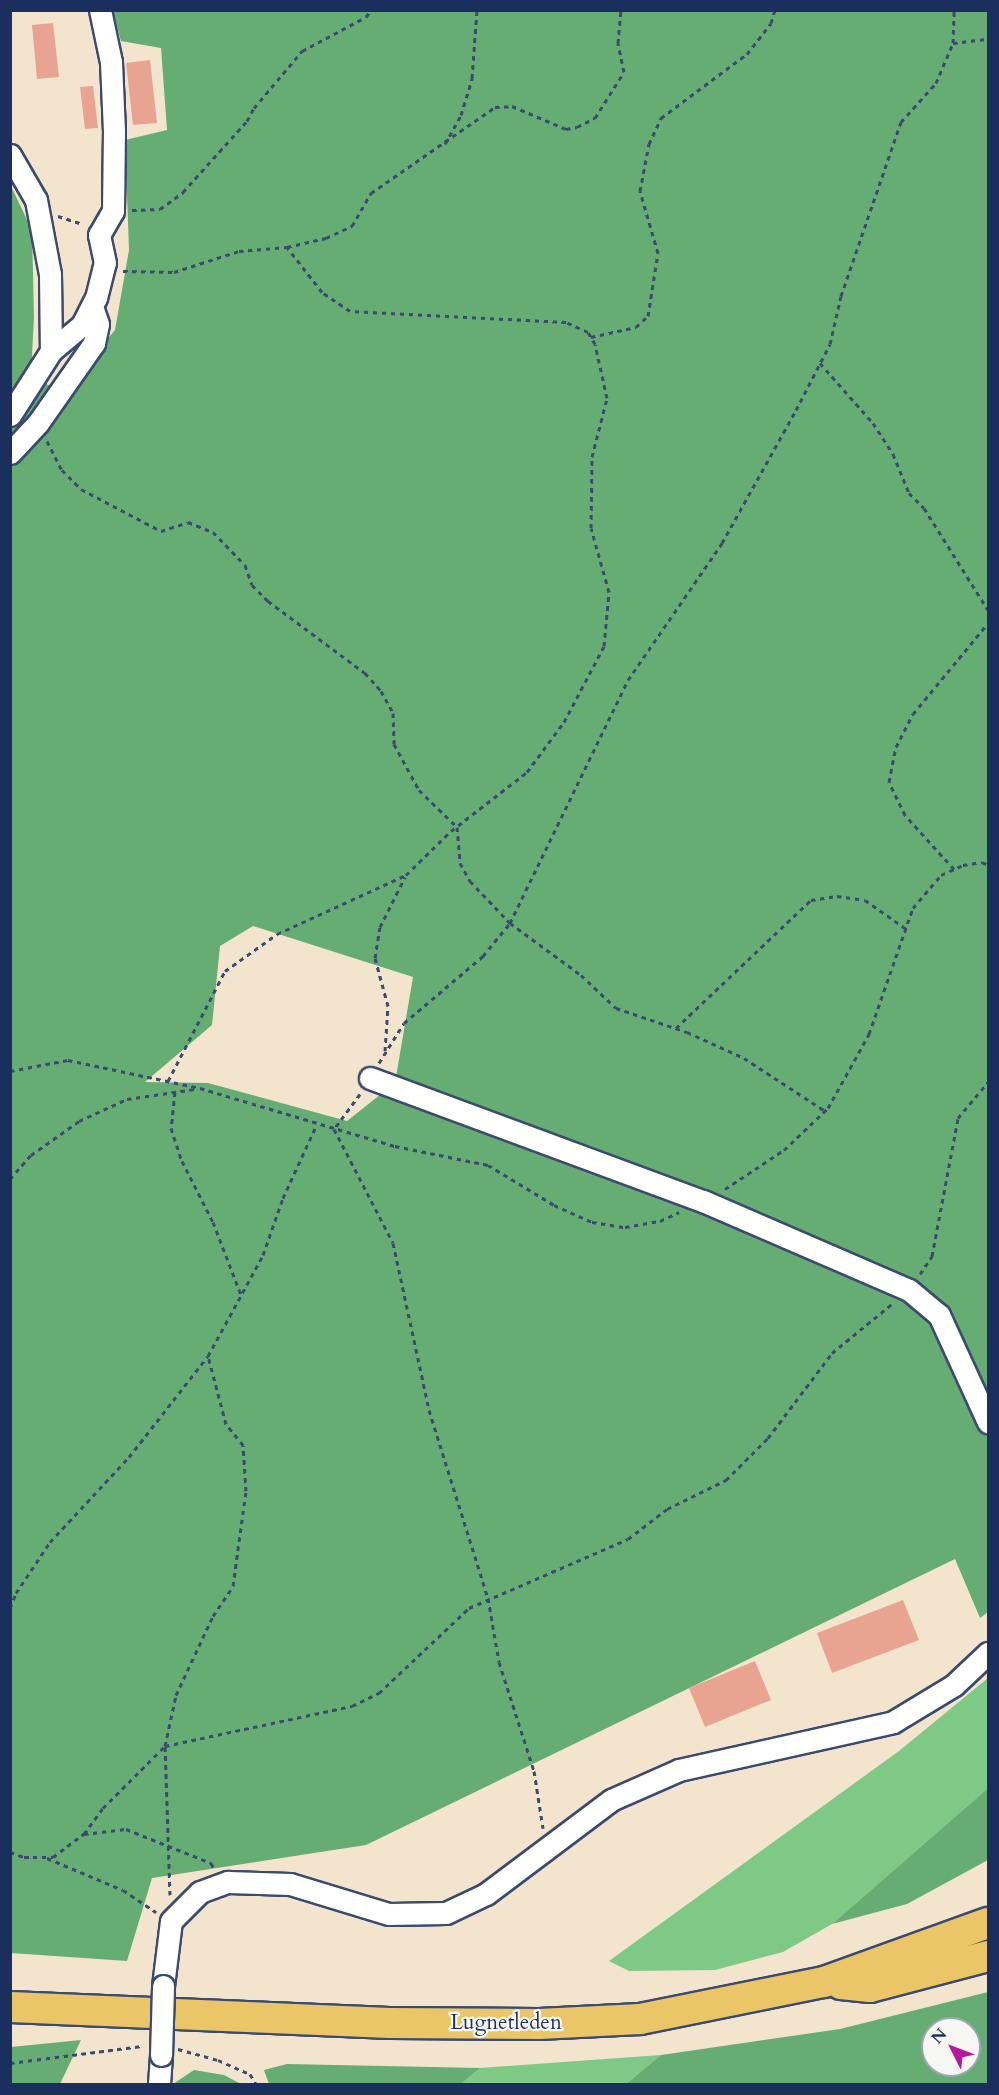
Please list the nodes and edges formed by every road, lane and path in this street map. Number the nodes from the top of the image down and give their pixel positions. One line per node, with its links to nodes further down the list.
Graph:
1 (100, 10): 11 (street)
2 (371, 10): 11 (path)
3 (477, 10): 9 (path)
4 (621, 10): 9 (path)
5 (775, 10): 17 (path)
6 (954, 10): 8 (path)
7 (988, 39): 8 (path)
8 (953, 43): 19 (path)
9 (445, 145): 14 (path)
10 (10, 155): 12 (street)
11 (112, 211): 13 (street)
12 (39, 213): 13 (path); 18 (street)
13 (99, 235): 15 (street)
14 (287, 248): 15 (path); 17 (path)
15 (103, 271): 16 (street)
16 (92, 307): 18 (street); 21 (street)
17 (591, 337): 25 (path)
18 (51, 351): 20 (street)
19 (820, 363): 23 (path); 29 (path)
20 (10, 416)
21 (38, 423): 22 (street); 25 (path)
22 (10, 453)
23 (988, 610)
24 (988, 623): 27 (path)
25 (457, 827): 28 (path); 29 (path)
26 (988, 866): 27 (path)
27 (954, 869): 30 (path)
28 (406, 875): 32 (path); 35 (path)
29 (510, 923): 31 (path); 32 (path)
30 (905, 928): 31 (path); 39 (path)
31 (675, 1028): 39 (path)
32 (385, 1054): 34 (path)
33 (10, 1071): 35 (path)
34 (370, 1078): 41 (path); 43 (street)
35 (168, 1081): 37 (path)
36 (988, 1082): 44 (path)
37 (200, 1088): 38 (path); 40 (path)
38 (175, 1092): 42 (path); 45 (path)
39 (825, 1111): 43 (path)
40 (317, 1124): 41 (path); 45 (path)
41 (334, 1129): 43 (path); 48 (path)
42 (10, 1179)
43 (703, 1201): 44 (street)
44 (909, 1290): 47 (street); 48 (path)
45 (241, 1296): 46 (path)
46 (208, 1356): 49 (path); 51 (path)
47 (988, 1422)
48 (488, 1598): 51 (path); 54 (path)
49 (10, 1608)
50 (988, 1653): 54 (street)
51 (165, 1746): 52 (path); 53 (path)
52 (84, 1834): 53 (path); 56 (path)
53 (167, 1844): 57 (path); 58 (path)
54 (550, 1845): 57 (street)
55 (10, 1852): 56 (path)
56 (45, 1857): 58 (path)
57 (222, 1884): 58 (street)
58 (171, 1921): 63 (street, bridge)
59 (988, 1923): 61 (highway, Lugnetleden)
60 (988, 1956): 61 (highway)
61 (824, 1982): 62 (highway, Lugnetleden)
62 (10, 2007)
63 (159, 2050): 64 (path); 65 (street); 66 (path)
64 (10, 2063)
65 (159, 2085)
66 (256, 2085)

